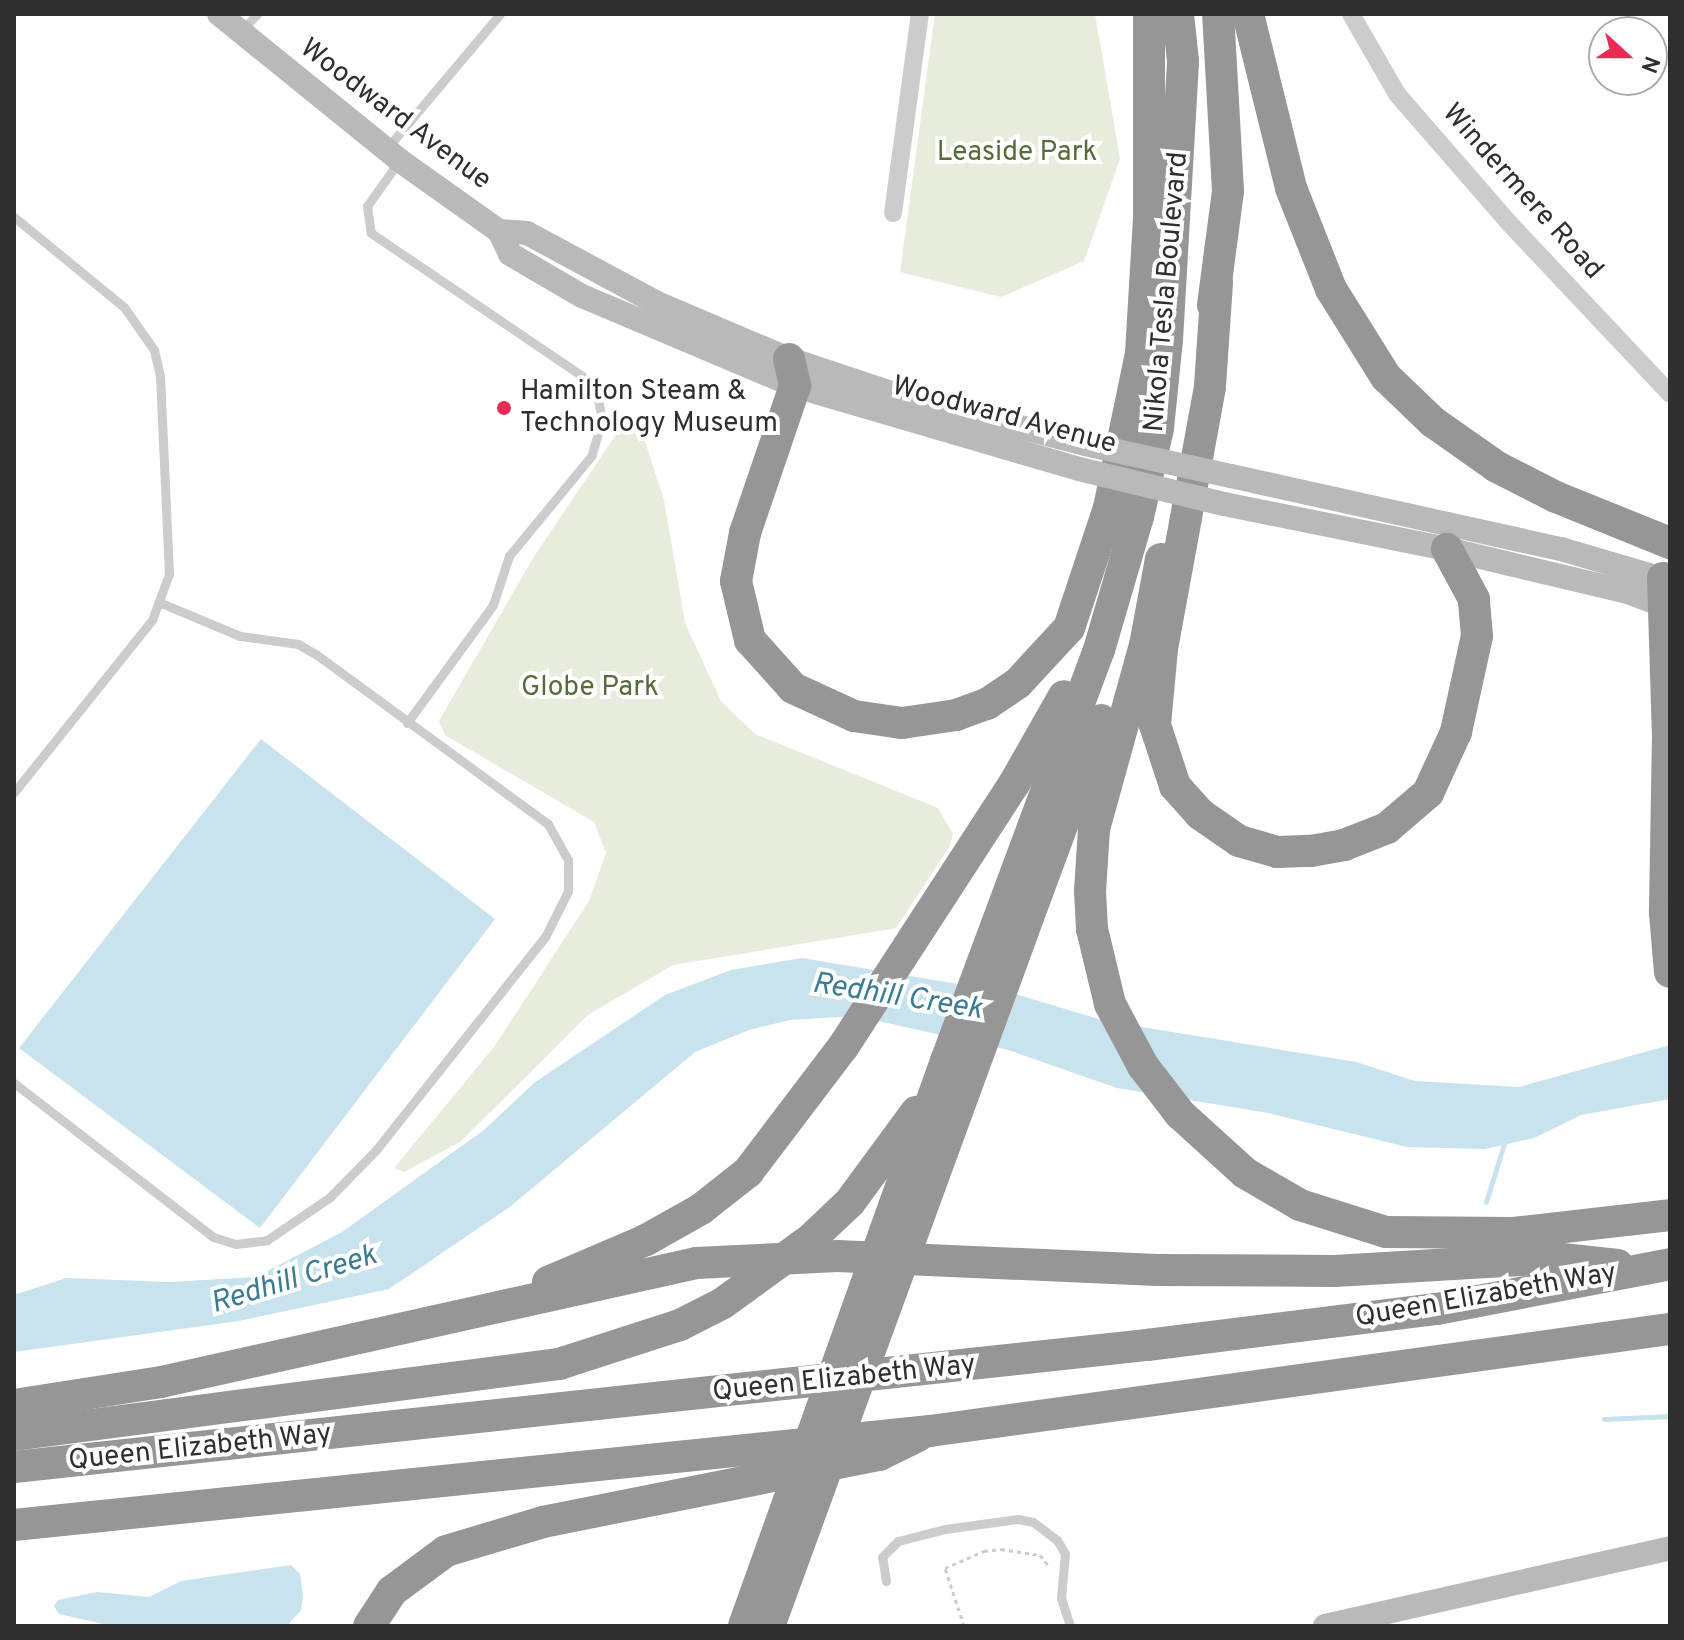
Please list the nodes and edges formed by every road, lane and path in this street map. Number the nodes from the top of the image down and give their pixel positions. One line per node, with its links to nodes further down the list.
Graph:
1 (219, 14): 9 (main road, Woodward Avenue)
2 (500, 14): 10 (lane)
3 (920, 14): 11 (street)
4 (1149, 14): 14 (highway)
5 (1178, 14): 19 (highway, Nikola Tesla Boulevard)
6 (1218, 14): 13 (highway, Nikola Tesla Boulevard)
7 (1248, 14): 16 (highway)
8 (1351, 14): 15 (street, Windermere Road)
9 (249, 23): 10 (main road, Woodward Avenue)
10 (392, 155): 14 (main road, Woodward Avenue); 22 (lane)
11 (893, 213)
12 (14, 217): 21 (lane)
13 (1217, 283): 17 (highway); 18 (highway, Nikola Tesla Boulevard)
14 (792, 372): 17 (main road, Woodward Avenue, bridge); 20 (main road, Woodward Avenue, bridge)
15 (1670, 394)
16 (1670, 543)
17 (1447, 549): 20 (main road, Woodward Avenue)
18 (1161, 559): 25 (highway); 29 (highway)
19 (1125, 567): 25 (highway); 31 (highway)
20 (1667, 593): 23 (highway)
21 (161, 603): 22 (lane); 24 (lane)
22 (407, 723): 28 (lane)
23 (1669, 727): 26 (highway)
24 (14, 792)
25 (1008, 933): 27 (highway); 43 (highway, bridge)
26 (1670, 972)
27 (946, 1061): 35 (highway, bridge); 42 (highway, bridge)
28 (14, 1083)
29 (1670, 1215)
30 (1658, 1266): 31 (highway); 36 (highway, Queen Elizabeth Way)
31 (514, 1302): 33 (highway)
32 (1670, 1329): 34 (highway, Queen Elizabeth Way)
33 (14, 1405)
34 (930, 1431): 37 (highway, Queen Elizabeth Way); 41 (highway)
35 (14, 1435)
36 (14, 1467)
37 (14, 1525)
38 (1670, 1548): 46 (main road)
39 (886, 1581): 40 (lane)
40 (1062, 1582): 44 (path); 45 (lane)
41 (369, 1626)
42 (744, 1626)
43 (769, 1626)
44 (964, 1626)
45 (1070, 1626)
46 (1325, 1626)

